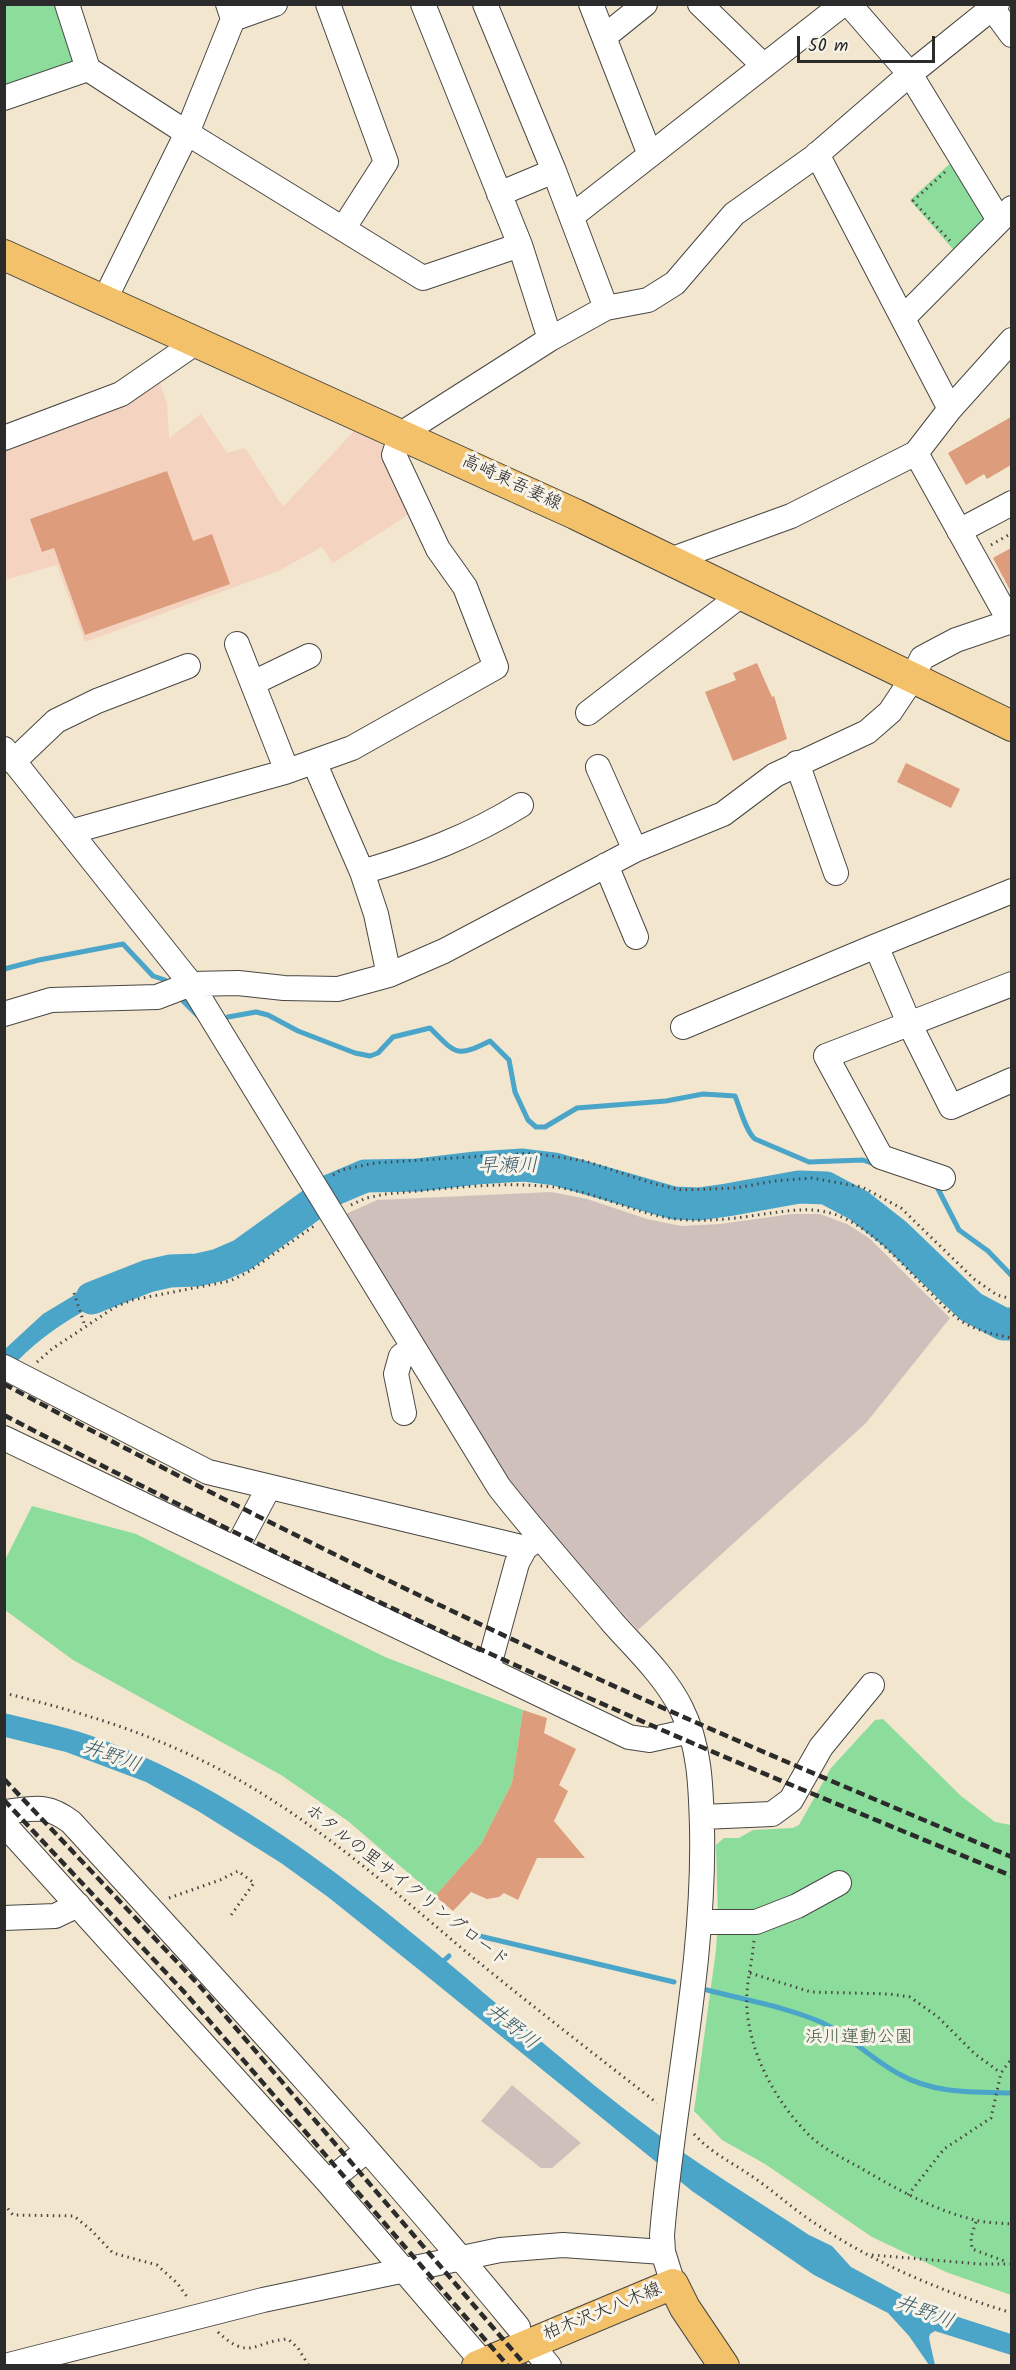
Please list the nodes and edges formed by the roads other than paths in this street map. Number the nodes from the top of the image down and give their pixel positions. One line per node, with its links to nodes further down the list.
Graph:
1 (67, 4): 16 (street)
2 (275, 4): 12 (street)
3 (328, 4): 26 (street)
4 (423, 4): 23 (street)
5 (485, 4): 22 (street)
6 (591, 4): 14 (street)
7 (645, 4): 14 (street)
8 (700, 4): 15 (street)
9 (843, 4): 15 (street)
10 (849, 4): 17 (street)
11 (993, 6): 13 (street); 17 (street)
12 (231, 12): 19 (street)
13 (1011, 35)
14 (604, 37): 21 (street)
15 (764, 66): 21 (street)
16 (88, 69): 18 (street); 19 (street)
17 (910, 74): 20 (street); 24 (street)
18 (4, 98)
19 (187, 133): 26 (street); 29 (street)
20 (817, 154): 30 (street); 31 (street)
21 (650, 155): 25 (street)
22 (554, 171): 23 (street); 25 (street)
23 (499, 194): 27 (street)
24 (1005, 214): 31 (street)
25 (572, 216): 30 (street)
26 (343, 228): 27 (street)
27 (520, 245): 32 (street)
28 (4, 255): 29 (main road, 高崎東吾妻線)
29 (105, 299): 34 (main road, 高崎東吾妻線)
30 (606, 308): 32 (street)
31 (903, 318): 35 (street)
32 (550, 339): 36 (street)
33 (1011, 340): 35 (street)
34 (198, 341): 36 (main road, 高崎東吾妻線); 37 (street)
35 (950, 409): 38 (street)
36 (401, 434): 41 (main road, 高崎東吾妻線); 52 (street)
37 (4, 438)
38 (916, 453): 40 (street); 41 (street)
39 (1011, 503): 40 (street)
40 (959, 531): 43 (street)
41 (670, 560): 42 (main road, 高崎東吾妻線)
42 (741, 595): 47 (main road, 高崎東吾妻線); 49 (street)
43 (1011, 622): 47 (street)
44 (237, 644): 48 (street)
45 (309, 656): 48 (street)
46 (188, 666): 51 (street)
47 (912, 679): 50 (main road, 高崎東吾妻線); 53 (street)
48 (253, 682): 55 (street)
49 (588, 713)
50 (1011, 726)
51 (9, 755): 57 (street)
52 (314, 762): 55 (street); 60 (street)
53 (797, 763): 58 (street); 61 (street)
54 (597, 767): 58 (street)
55 (287, 771): 57 (street)
56 (521, 805): 60 (street)
57 (70, 832): 66 (street)
58 (635, 850): 59 (street)
59 (606, 865): 63 (street); 65 (street)
60 (362, 872): 65 (street)
61 (836, 873)
62 (1011, 891): 64 (street)
63 (636, 936)
64 (876, 946): 69 (street); 70 (street)
65 (389, 975): 66 (street)
66 (191, 984): 68 (street); 73 (street)
67 (1011, 984): 69 (street)
68 (4, 1014)
69 (909, 1023): 71 (street); 72 (street)
70 (683, 1027)
71 (1011, 1080)
72 (943, 1178)
73 (413, 1348): 75 (street); 78 (street)
74 (19, 1368): 77 (street)
75 (404, 1413)
76 (4, 1438): 79 (street)
77 (269, 1487): 78 (street); 79 (street)
78 (532, 1543): 80 (street); 82 (street)
79 (236, 1549): 80 (street)
80 (488, 1669): 82 (street)
81 (872, 1685): 84 (street)
82 (690, 1731): 84 (street)
83 (4, 1812): 90 (street)
84 (702, 1817): 89 (street)
85 (4, 1824): 87 (street)
86 (839, 1883): 89 (street)
87 (78, 1905): 88 (street); 91 (street)
88 (4, 1918)
89 (701, 1922): 92 (street)
90 (367, 2150): 91 (street); 93 (street)
91 (328, 2181): 94 (street)
92 (663, 2252): 93 (street); 95 (street)
93 (461, 2257): 94 (street); 96 (street)
94 (402, 2270): 97 (street); 98 (street)
95 (673, 2284): 96 (main road, 柏木沢大八木線); 99 (main road, 柏木沢大八木線)
96 (532, 2345): 98 (main road, 柏木沢大八木線)
97 (15, 2364)
98 (482, 2365)
99 (724, 2366)

